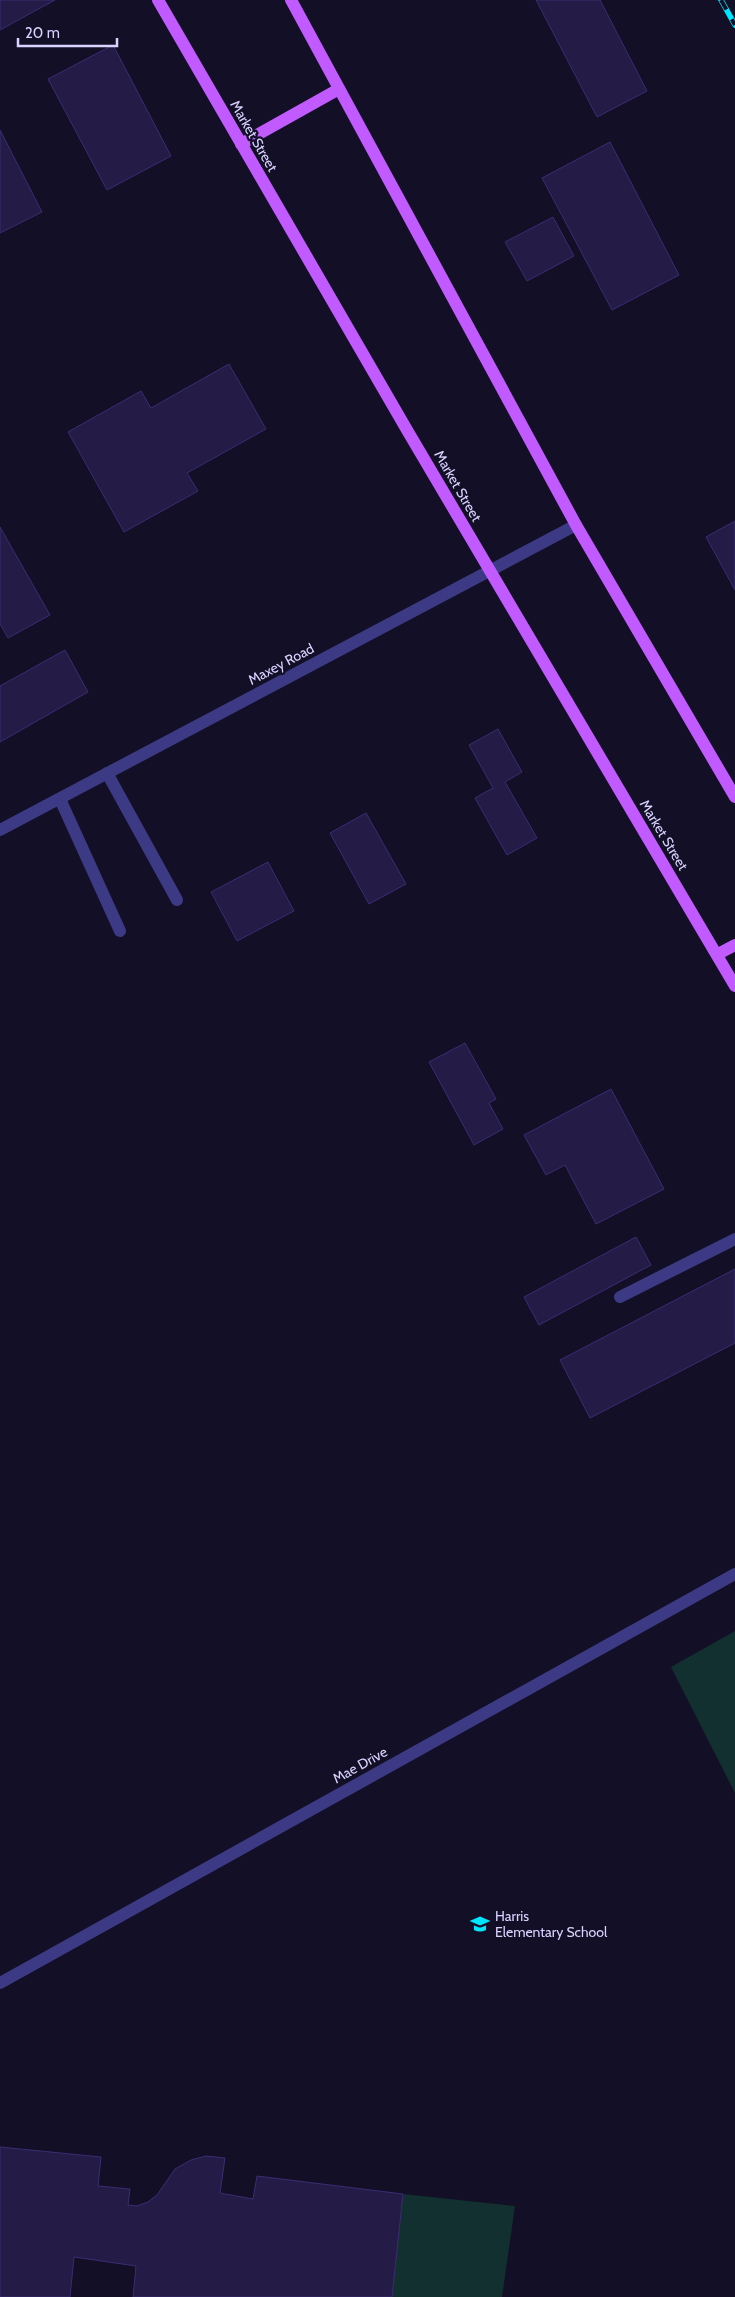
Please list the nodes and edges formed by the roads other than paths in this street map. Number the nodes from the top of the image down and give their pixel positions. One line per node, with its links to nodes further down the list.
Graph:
1 (158, 0): 4 (main road, Market Street)
2 (291, 0): 3 (main road)
3 (340, 89): 4 (main road); 5 (main road)
4 (241, 144): 6 (main road, Market Street)
5 (576, 525): 6 (street, Maxey Road); 8 (main road)
6 (490, 570): 7 (street, Maxey Road); 14 (main road, Market Street)
7 (108, 773): 9 (street, Maxey Road); 11 (street)
8 (735, 797)
9 (60, 799): 10 (street, Maxey Road); 12 (street)
10 (0, 830)
11 (177, 900)
12 (120, 931)
13 (735, 945): 14 (main road)
14 (718, 954): 15 (main road, Market Street)
15 (735, 986)
16 (735, 1239): 17 (street)
17 (620, 1297)
18 (735, 1574): 19 (street, Mae Drive)
19 (0, 1983)

